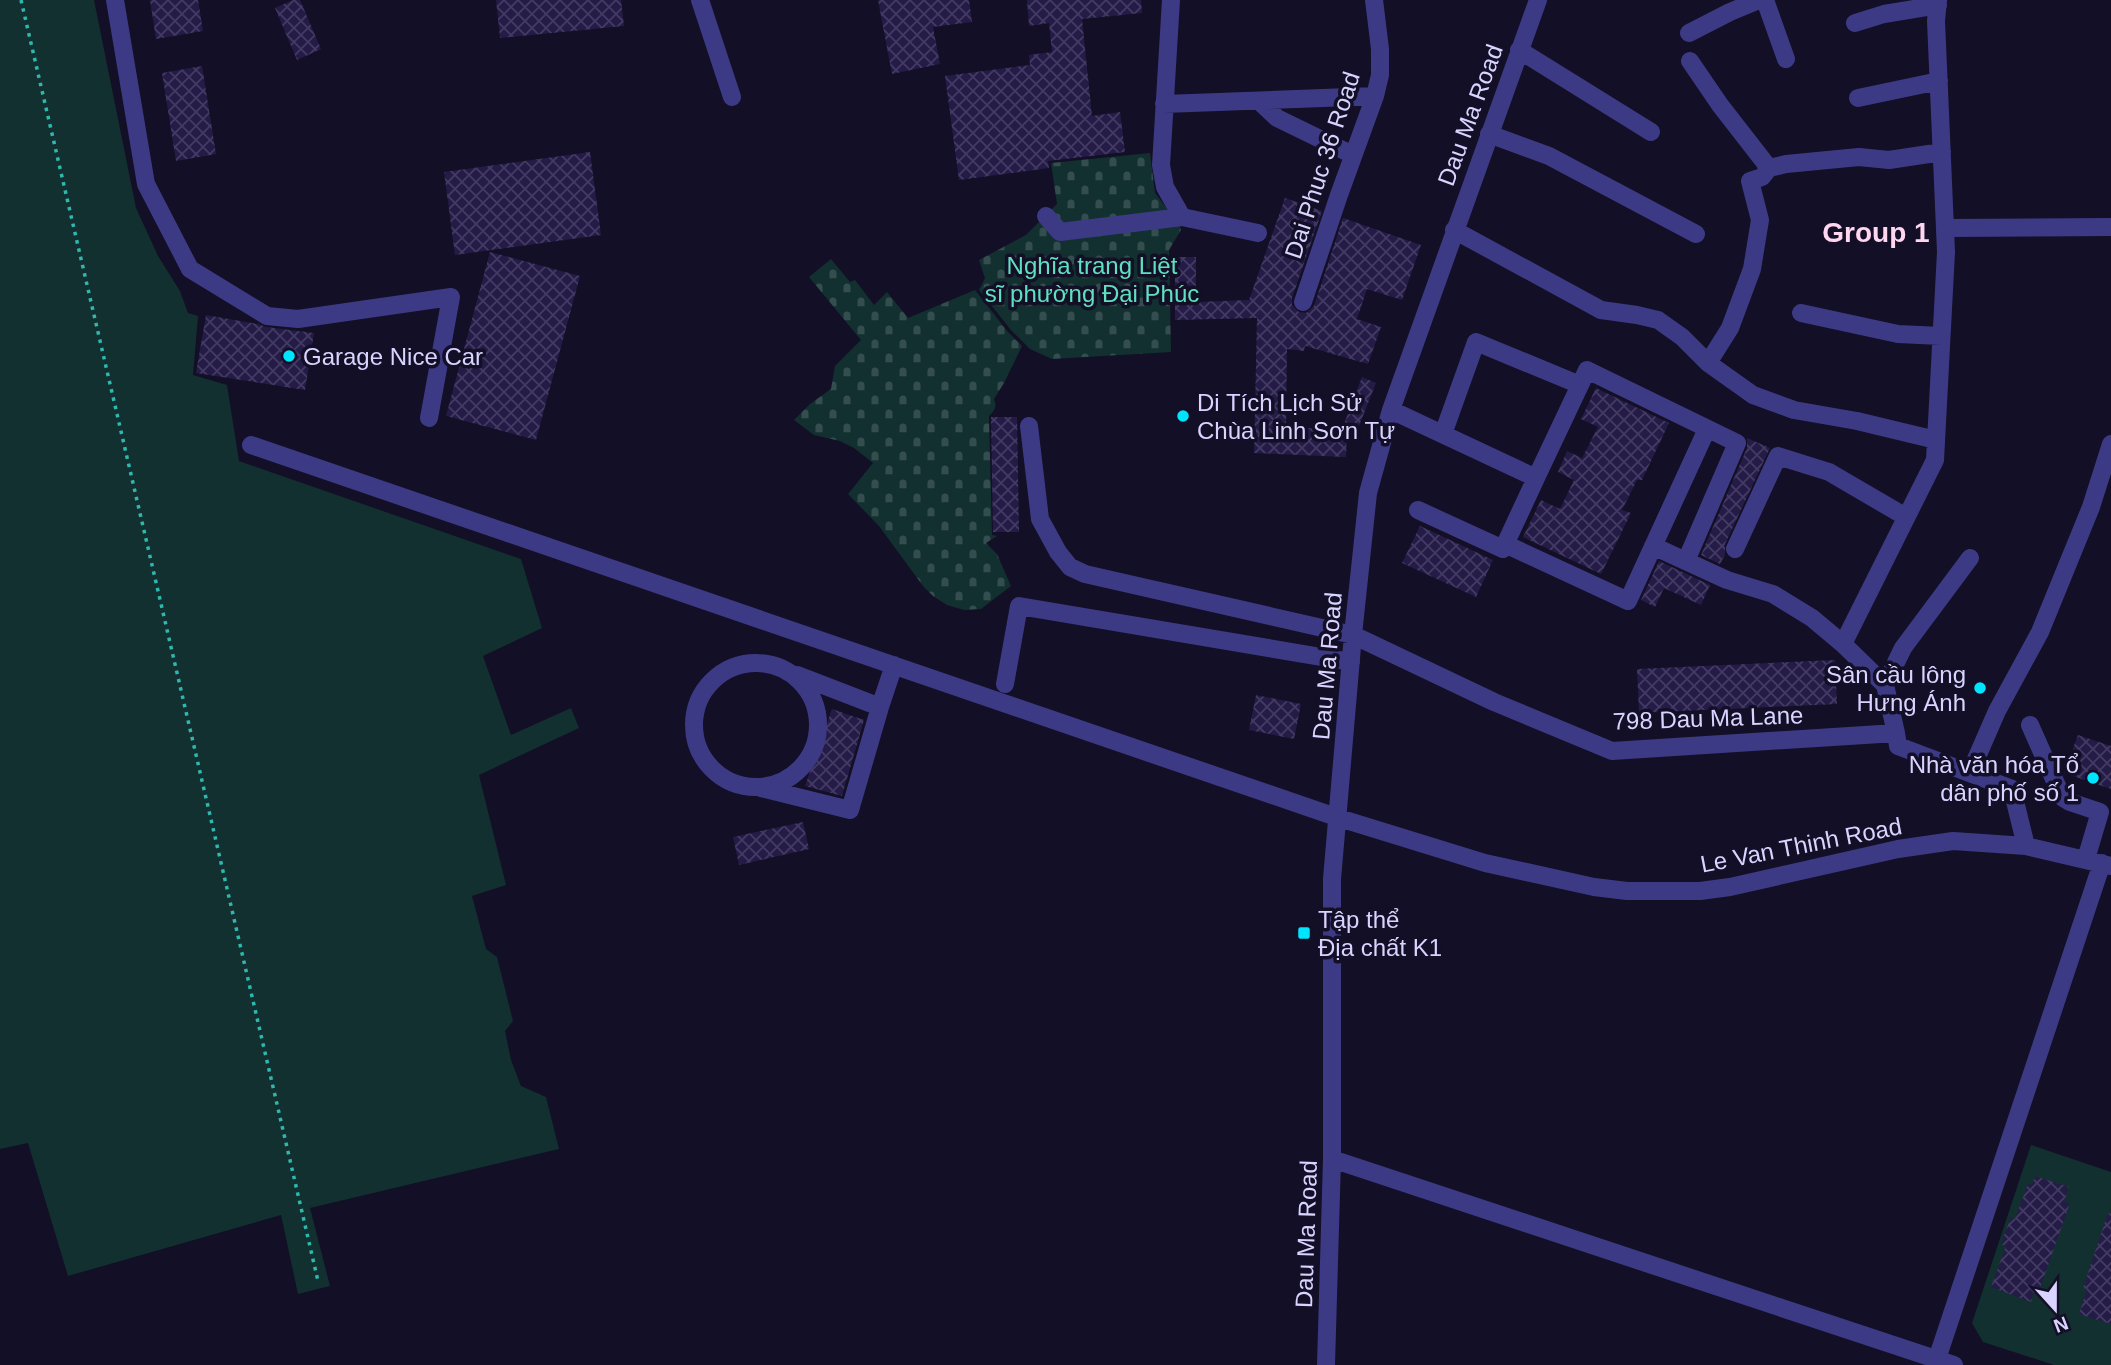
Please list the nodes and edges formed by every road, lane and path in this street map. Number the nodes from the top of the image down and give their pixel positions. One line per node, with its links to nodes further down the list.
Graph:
1 (21, 0): 70 (path)
2 (115, 0): 39 (street)
3 (699, 0): 17 (street)
4 (1171, 0): 20 (street)
5 (1374, 0): 16 (street, Dai Phuc 36 Road)
6 (1538, 0): 12 (street, Dau Ma Road)
7 (1759, 0): 11 (street)
8 (1765, 0): 13 (street)
9 (1938, 2): 10 (street); 15 (street)
10 (1856, 23)
11 (1689, 33)
12 (1519, 50): 21 (street); 22 (street, Dau Ma Road)
13 (1786, 59)
14 (1690, 61): 25 (street)
15 (1939, 81): 18 (street); 23 (street)
16 (1375, 96): 19 (street); 24 (street, Dai Phuc 36 Road)
17 (732, 97)
18 (1858, 98)
19 (1259, 101): 20 (street); 24 (street)
20 (1164, 104): 27 (street)
21 (1651, 132)
22 (1489, 134): 30 (street, Dau Ma Road); 32 (street)
23 (1942, 152): 25 (street); 29 (street)
24 (1353, 155): 33 (street, Dai Phuc 36 Road)
25 (1769, 168): 36 (street)
26 (1046, 216): 27 (street)
27 (1182, 217): 31 (street)
28 (2111, 227): 29 (street)
29 (1945, 228): 35 (street)
30 (1454, 230): 36 (street); 38 (street, Dau Ma Road)
31 (1258, 233)
32 (1696, 234)
33 (1303, 302)
34 (1801, 313): 35 (street)
35 (1941, 336): 43 (street)
36 (1708, 363): 43 (street)
37 (1580, 385): 41 (street); 42 (street); 46 (street)
38 (1391, 410): 42 (street); 54 (street, Dau Ma Road)
39 (429, 418)
40 (1028, 426): 54 (street, 798 Dau Ma Lane)
41 (1707, 429): 50 (street); 53 (street)
42 (1443, 434): 46 (street)
43 (1936, 440): 48 (street)
44 (2111, 444): 64 (street)
45 (251, 445): 57 (street, Le Van Thinh Road)
46 (1536, 478): 49 (street)
47 (1418, 510): 49 (street)
48 (1906, 517): 51 (street); 55 (street)
49 (1505, 544): 50 (street)
50 (1653, 546): 53 (street)
51 (1735, 549)
52 (1970, 558): 60 (street)
53 (1686, 561): 55 (street)
54 (1353, 635): 56 (street, Dau Ma Road); 63 (street, 798 Dau Ma Lane)
55 (1843, 645): 60 (street)
56 (1351, 662): 59 (street); 66 (street, Dau Ma Road)
57 (894, 665): 61 (street); 66 (street, Le Van Thinh Road)
58 (788, 672): 61 (street); 65 (street); 65 (street)
59 (1004, 684)
60 (1885, 685): 63 (street)
61 (880, 707): 65 (street)
62 (2030, 724): 68 (street)
63 (1896, 733): 64 (street)
64 (1970, 773): 67 (street)
65 (753, 787)
66 (1339, 818): 67 (street, Le Van Thinh Road); 69 (street, Dau Ma Road)
67 (2026, 846): 68 (street, Le Van Thinh Road)
68 (2100, 862): 71 (street)
69 (1332, 1159): 71 (street); 72 (street, Dau Ma Road)
70 (318, 1281)
71 (1945, 1362)
72 (1326, 1365)

